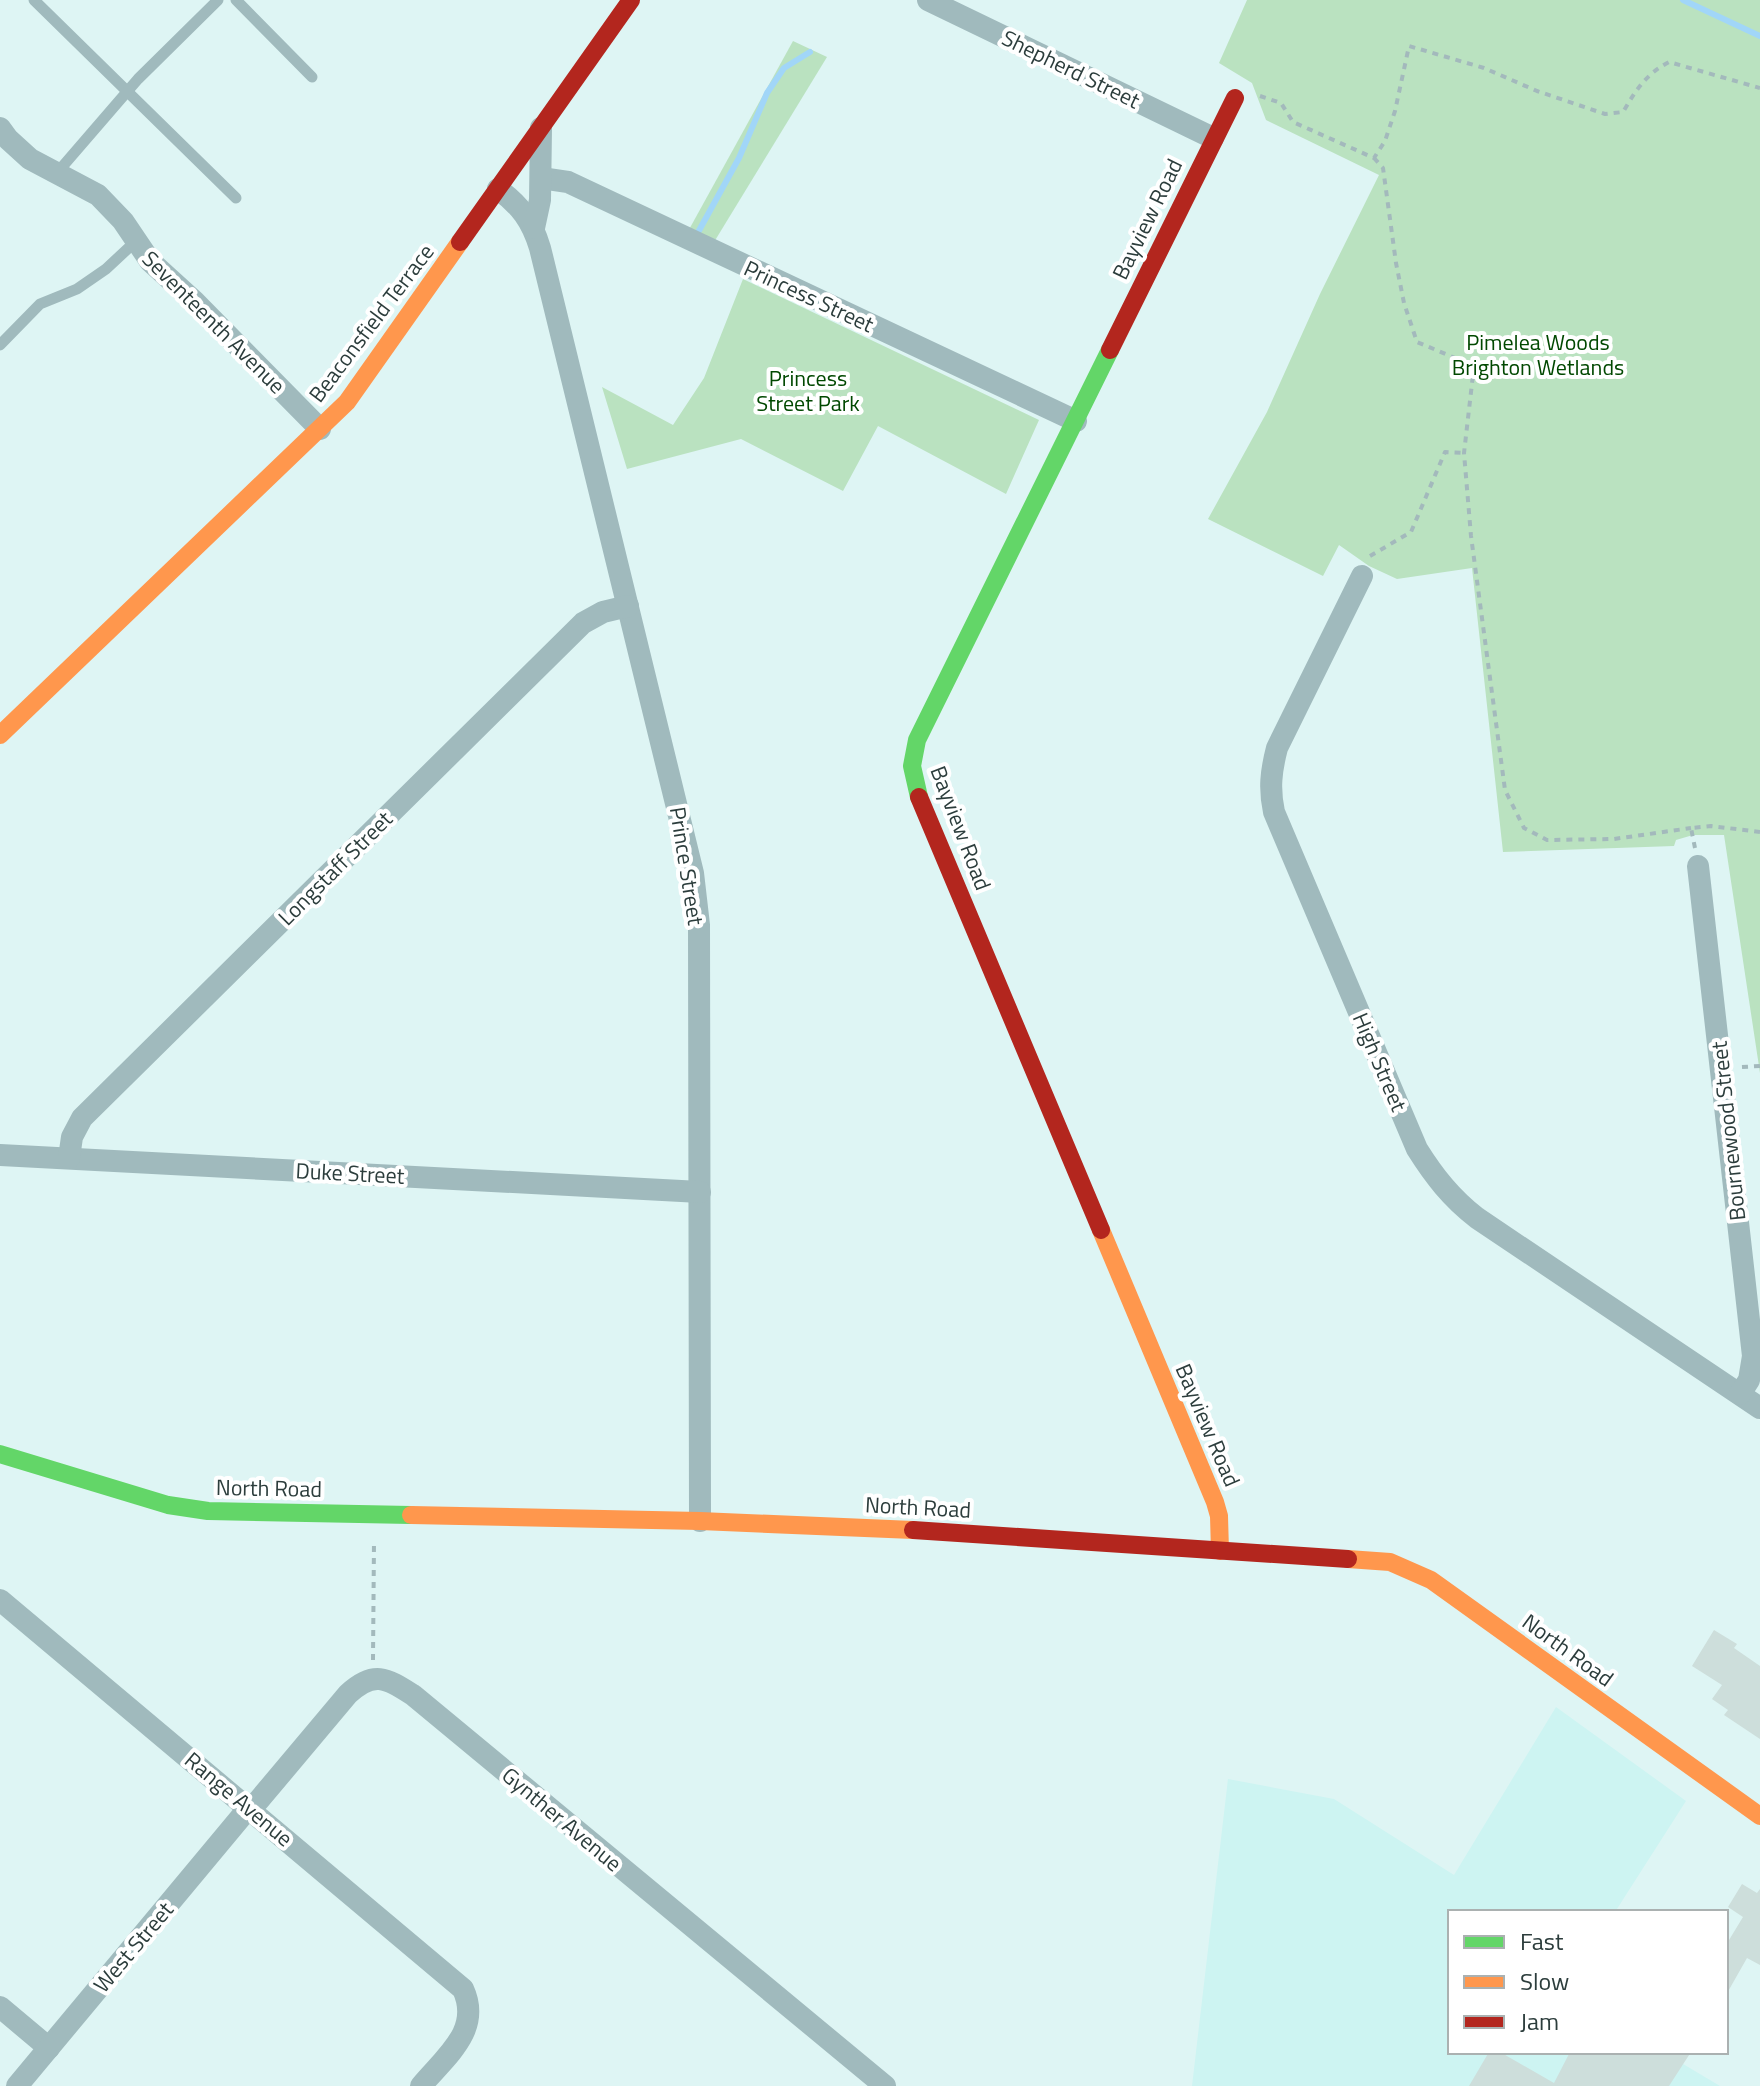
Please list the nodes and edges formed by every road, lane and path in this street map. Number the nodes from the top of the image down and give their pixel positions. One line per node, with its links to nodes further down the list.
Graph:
1 (34, 0): 8 (lane)
2 (218, 0): 8 (lane)
3 (236, 0): 6 (lane)
4 (631, 0): 11 (street, Beaconsfield Terrace)
5 (928, 0): 12 (street, Shepherd Street)
6 (312, 77)
7 (1760, 88): 13 (path)
8 (128, 92): 14 (lane); 17 (lane)
9 (1235, 98): 12 (street, Bayview Road); 13 (path)
10 (0, 128): 14 (street, Seventeenth Avenue)
11 (541, 128): 15 (street, Prince Street); 16 (street, Beaconsfield Terrace)
12 (1213, 138): 21 (street, Bayview Road)
13 (1374, 158): 23 (path)
14 (56, 174): 19 (street, Seventeenth Avenue)
15 (541, 178): 18 (street, Prince Street); 21 (street, Princess Street)
16 (498, 189): 18 (street, Prince Street); 22 (street, Beaconsfield Terrace)
17 (236, 198)
18 (534, 228): 25 (street, Prince Street)
19 (136, 241): 20 (lane); 22 (street, Seventeenth Avenue)
20 (1, 342)
21 (1076, 421): 38 (street, Bayview Road)
22 (320, 429): 26 (street, Beaconsfield Terrace)
23 (1464, 453): 24 (path); 27 (path)
24 (1362, 576): 33 (street, High Street)
25 (628, 606): 31 (street, Longstaff Street); 32 (street, Prince Street)
26 (0, 735)
27 (1691, 828): 28 (path); 29 (path)
28 (1760, 832)
29 (1698, 866): 33 (street, Bournewood Street)
30 (0, 1155): 31 (street, Duke Street)
31 (69, 1158): 32 (street, Duke Street)
32 (700, 1192): 36 (street, Prince Street)
33 (1740, 1394): 34 (street, High Street)
34 (1760, 1408)
35 (0, 1454): 36 (street, North Road)
36 (700, 1521): 38 (street, North Road)
37 (374, 1541): 40 (path)
38 (1220, 1551): 42 (street, North Road)
39 (0, 1600): 41 (street, Range Avenue)
40 (373, 1678): 41 (street); 47 (street, Gynther Avenue)
41 (250, 1808): 44 (street, West Street); 46 (street, Range Avenue)
42 (1760, 1816)
43 (0, 2007): 44 (street)
44 (49, 2048): 45 (street, West Street)
45 (17, 2086)
46 (421, 2086)
47 (885, 2086)

